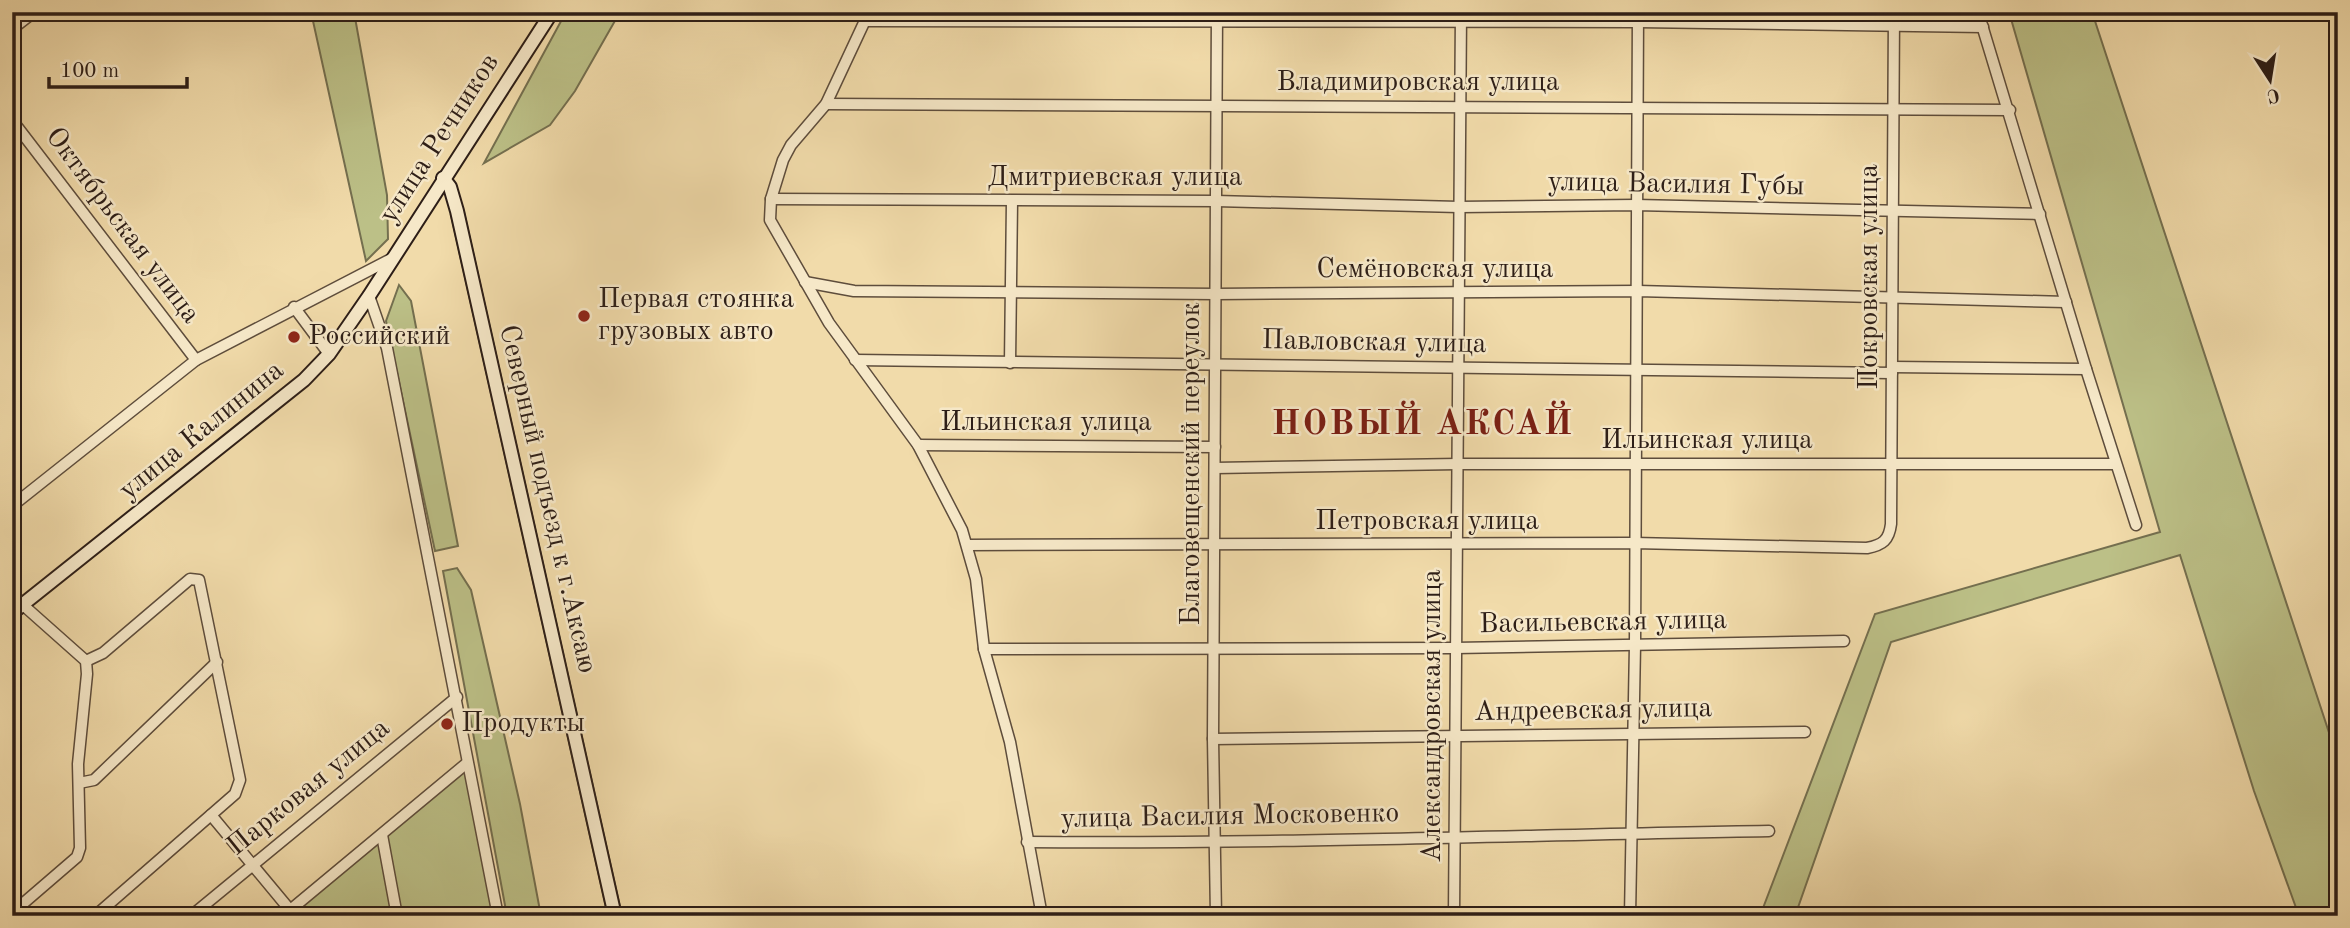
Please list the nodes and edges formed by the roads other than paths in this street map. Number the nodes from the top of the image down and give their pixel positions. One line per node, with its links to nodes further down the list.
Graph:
1 (34, 12): 11 (street)
2 (552, 12): 19 (street, улица Речников)
3 (1895, 12): 9 (street, Покровская улица)
4 (1978, 12): 10 (street)
5 (867, 17): 6 (street); 12 (street)
6 (1217, 17): 7 (street); 13 (street, Благовещенский переулок)
7 (1460, 17): 8 (street); 14 (street, Александровская улица)
8 (1638, 17): 9 (street); 15 (street)
9 (1894, 27): 10 (street); 16 (street, Покровская улица)
10 (1983, 27): 17 (street)
11 (12, 29)
12 (826, 104): 13 (street, Владимировская улица); 20 (street)
13 (1217, 104): 14 (street, Владимировская улица); 22 (street, Благовещенский переулок)
14 (1458, 106): 15 (street, Владимировская улица); 24 (street, Александровская улица)
15 (1637, 107): 16 (street, Владимировская улица); 23 (street)
16 (1893, 109): 17 (street, Владимировская улица); 25 (street, Покровская улица)
17 (2010, 110): 26 (street)
18 (12, 120): 38 (street, Октябрьская улица)
19 (443, 178): 27 (street, улица Речников); 90 (street, Северный подъезд к г.Аксаю)
20 (771, 199): 21 (street, Дмитриевская улица); 28 (street)
21 (1012, 201): 22 (street, Дмитриевская улица); 30 (street)
22 (1216, 201): 24 (street, Дмитриевская улица); 32 (street, Благовещенский переулок)
23 (1636, 205): 24 (street, улица Василия Губы); 25 (street, улица Василия Губы); 29 (street)
24 (1459, 206): 31 (street, Александровская улица)
25 (1893, 212): 26 (street); 34 (street, Покровская улица)
26 (2040, 214): 35 (street)
27 (394, 258): 33 (street, улица Калинина); 36 (street)
28 (805, 282): 30 (street, Семёновская улица); 39 (street)
29 (1637, 291): 31 (street, Семёновская улица); 34 (street, Семёновская улица); 44 (street)
30 (1010, 292): 32 (street, Семёновская улица); 40 (street)
31 (1458, 292): 32 (street, Семёновская улица); 42 (street, Александровская улица)
32 (1216, 294): 41 (street, Благовещенский переулок)
33 (369, 296): 37 (street, улица Калинина); 69 (street)
34 (1893, 297): 35 (street, Семёновская улица); 45 (street, Покровская улица)
35 (2066, 302): 43 (street)
36 (295, 307): 37 (street); 38 (street)
37 (329, 354): 60 (street, улица Калинина)
38 (196, 360): 53 (street)
39 (855, 360): 40 (street, Павловская улица); 46 (street)
40 (1010, 363): 41 (street, Павловская улица)
41 (1216, 364): 42 (street, Павловская улица); 47 (street, Благовещенский переулок)
42 (1457, 366): 44 (street, Павловская улица); 49 (street, Александровская улица)
43 (2085, 369): 45 (street, Павловская улица); 51 (street)
44 (1637, 370): 45 (street, Павловская улица); 50 (street)
45 (1892, 370): 48 (street, Покровская улица)
46 (918, 445): 47 (street, Ильинская улица); 57 (street)
47 (1215, 447): 52 (street, Благовещенский переулок)
48 (1891, 463): 50 (street, Ильинская улица); 51 (street, Ильинская улица); 55 (street, Покровская улица)
49 (1458, 464): 50 (street, Ильинская улица); 52 (street, Ильинская улица); 59 (street, Александровская улица)
50 (1635, 464): 56 (street)
51 (2115, 464): 54 (street)
52 (1215, 468): 58 (street, Благовещенский переулок)
53 (12, 506)
54 (2136, 525)
55 (1886, 541): 56 (street, Петровская улица)
56 (1634, 543): 59 (street, Петровская улица); 63 (street)
57 (967, 545): 58 (street, Петровская улица); 65 (street)
58 (1213, 546): 59 (street, Петровская улица); 66 (street, Благовещенский переулок)
59 (1457, 546): 64 (street, Александровская улица)
60 (23, 605): 61 (street, улица Калинина); 67 (street)
61 (12, 614)
62 (1844, 641): 63 (street, Васильевская улица)
63 (1635, 645): 64 (street, Васильевская улица); 70 (street)
64 (1455, 648): 66 (street, Васильевская улица); 72 (street, Александровская улица)
65 (984, 649): 66 (street, Васильевская улица); 81 (street)
66 (1214, 650): 73 (street, Благовещенский переулок)
67 (86, 661): 68 (street); 75 (street)
68 (217, 662): 75 (street); 76 (street)
69 (457, 697): 74 (street); 83 (street, Парковая улица)
70 (1633, 732): 71 (street, Андреевская улица); 72 (street, Андреевская улица); 78 (street)
71 (1805, 732)
72 (1454, 735): 73 (street, Андреевская улица); 80 (street, Александровская улица)
73 (1213, 739): 82 (street, Благовещенский переулок)
74 (467, 763): 79 (street); 89 (street)
75 (79, 783): 84 (street)
76 (211, 815): 83 (street); 86 (street)
77 (1769, 831): 78 (street, улица Василия Московенко)
78 (1632, 833): 80 (street, улица Василия Московенко); 94 (street)
79 (382, 835): 85 (street); 88 (street)
80 (1455, 835): 82 (street, улица Василия Московенко); 93 (street, Александровская улица)
81 (1027, 842): 82 (street, улица Василия Московенко); 91 (street)
82 (1216, 843): 92 (street, Благовещенский переулок)
83 (252, 864): 85 (street); 87 (street, Парковая улица)
84 (12, 913)
85 (286, 913)
86 (96, 916)
87 (191, 916)
88 (397, 916)
89 (498, 916)
90 (615, 916)
91 (1042, 916)
92 (1216, 916)
93 (1454, 916)
94 (1630, 916)

